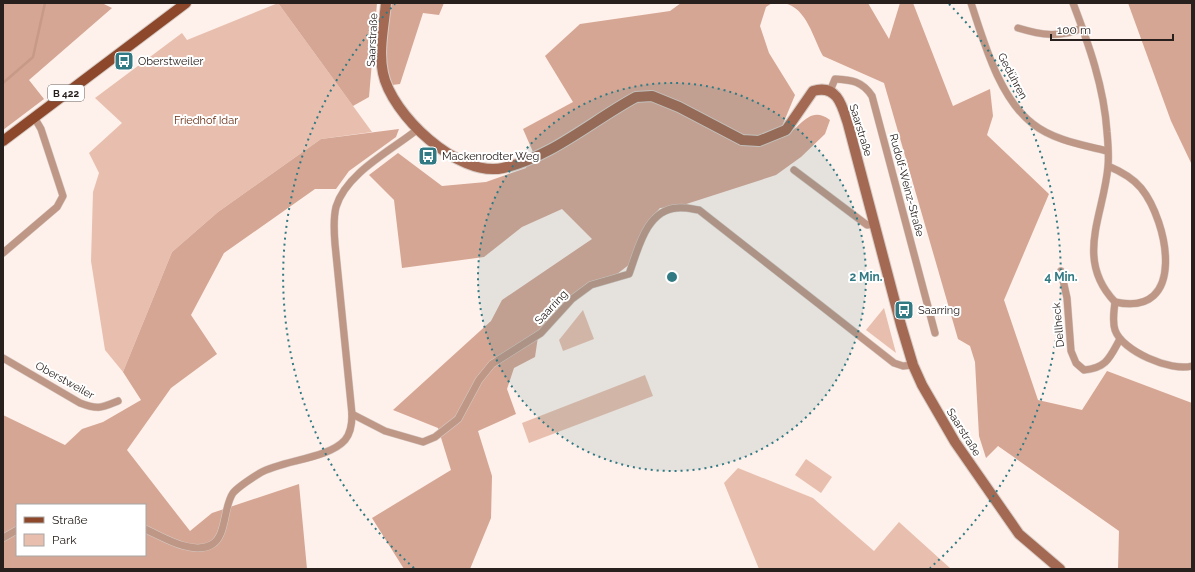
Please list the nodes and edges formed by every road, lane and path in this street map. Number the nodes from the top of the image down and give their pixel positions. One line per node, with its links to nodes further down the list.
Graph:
1 (186, 3): 8 (main road, B 422)
2 (386, 3): 9 (street, Saarstraße)
3 (971, 3): 11 (street, Gedühren)
4 (1072, 3): 6 (street)
5 (1018, 28): 6 (street)
6 (1082, 28): 11 (street)
7 (830, 91): 9 (street, Saarstraße); 14 (street, Saarstraße); 18 (street, Rudolf-Weinz-Straße)
8 (34, 117): 10 (main road, B 422); 15 (street)
9 (418, 129): 24 (street)
10 (3, 140)
11 (1107, 151): 12 (street)
12 (1108, 166): 17 (street); 17 (street)
13 (794, 170): 14 (street)
14 (874, 224): 21 (street, Saarstraße)
15 (3, 253)
16 (1060, 271): 19 (street, Dellheck)
17 (1116, 302): 19 (street)
18 (935, 333)
19 (1120, 339): 22 (street)
20 (3, 358): 23 (street, Oberstweiler)
21 (913, 365): 24 (street, Saarring); 28 (street, Saarstraße)
22 (1192, 366)
23 (118, 401)
24 (352, 414): 25 (street)
25 (146, 529)
26 (16, 531): 27 (street)
27 (3, 538)
28 (1060, 569)

